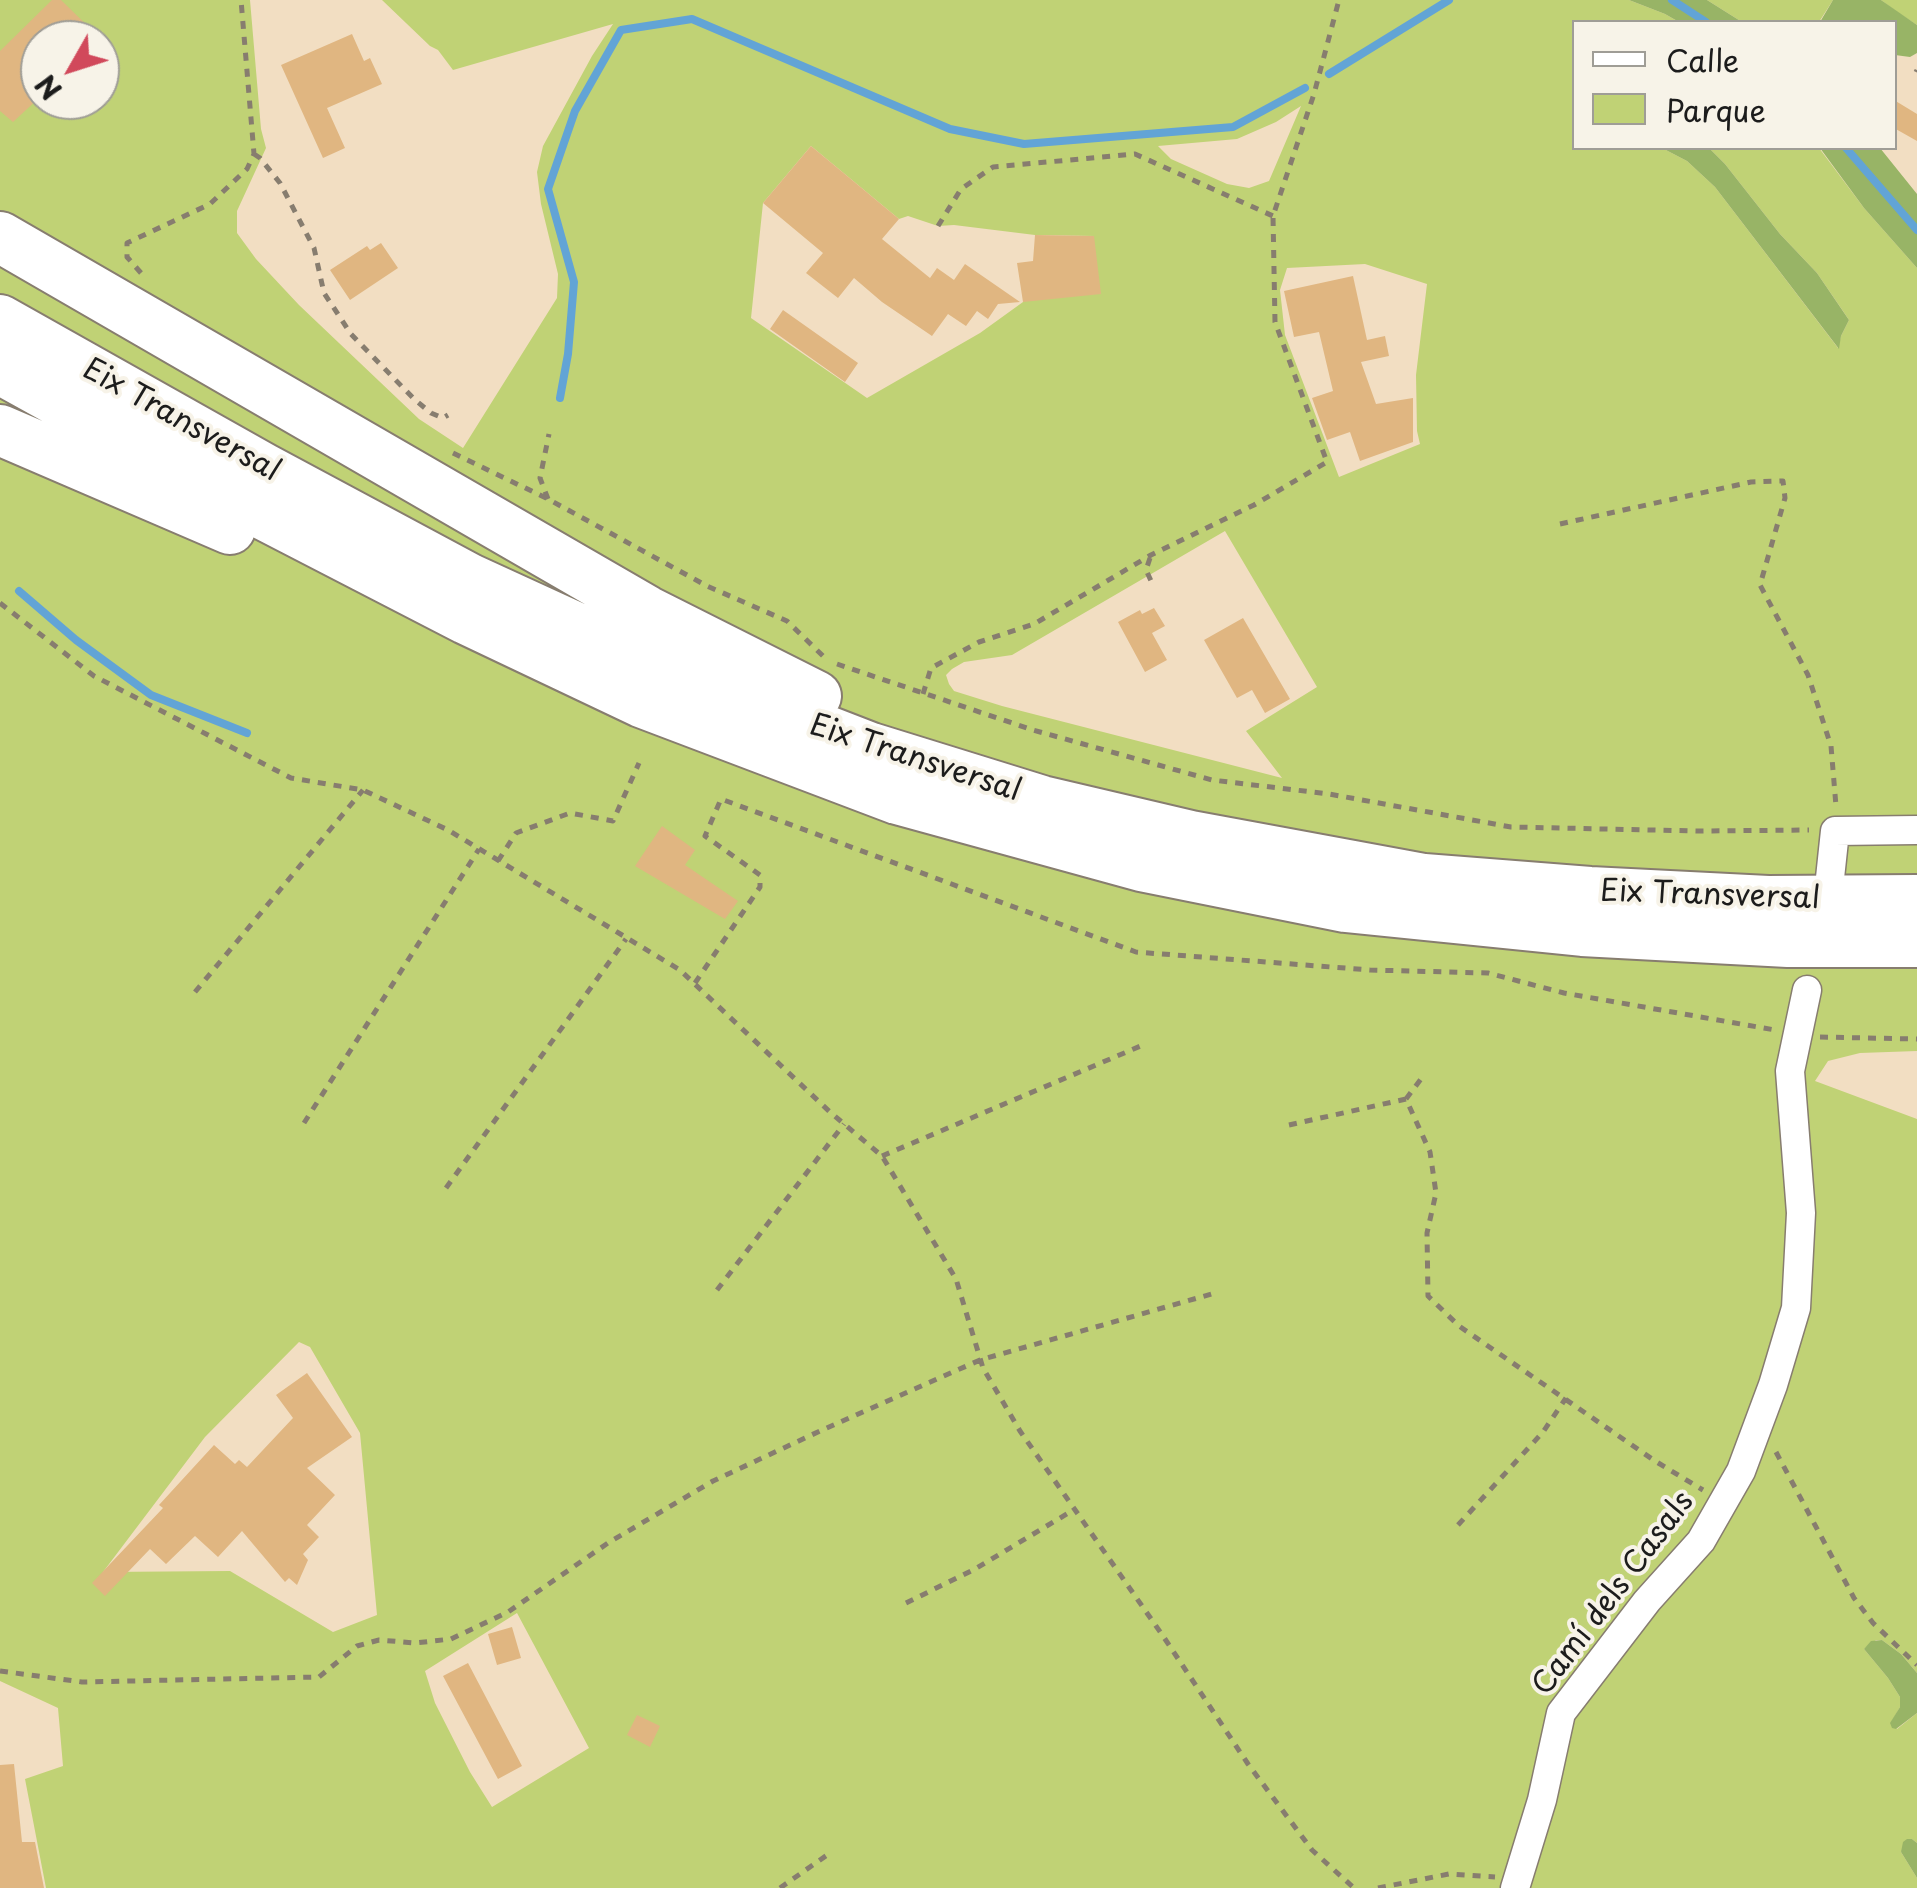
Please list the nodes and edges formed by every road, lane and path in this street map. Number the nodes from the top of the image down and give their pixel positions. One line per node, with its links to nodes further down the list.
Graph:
1 (241, 0): 3 (path)
2 (1339, 0): 4 (path)
3 (254, 154): 7 (path); 10 (path)
4 (1273, 216): 5 (path); 16 (path)
5 (938, 226)
6 (0, 237): 29 (highway)
7 (127, 243)
8 (0, 320): 29 (highway, Eix Transversal)
9 (0, 370): 21 (highway, Eix Transversal)
10 (448, 415)
11 (0, 430): 21 (highway)
12 (549, 434): 14 (path)
13 (514, 484): 14 (path)
14 (548, 499): 20 (path)
15 (1560, 524): 25 (path)
16 (1150, 555): 17 (path); 20 (path)
17 (1152, 583)
18 (2, 605): 19 (path); 23 (path)
19 (0, 615)
20 (923, 694): 25 (path)
21 (641, 702): 32 (highway, Eix Transversal)
22 (639, 763): 27 (path)
23 (363, 790): 26 (path); 35 (path)
24 (1917, 830): 25 (street)
25 (1835, 831): 28 (street)
26 (479, 848): 27 (path); 41 (path)
27 (498, 861): 31 (path)
28 (1830, 878)
29 (1590, 892): 30 (highway, Eix Transversal)
30 (1917, 900)
31 (626, 938): 33 (path); 45 (path)
32 (1917, 942)
33 (694, 983): 36 (path); 42 (path)
34 (1807, 990): 36 (street, Camí dels Casals)
35 (195, 992)
36 (1796, 1034): 37 (path); 50 (street, Camí dels Casals)
37 (1917, 1039)
38 (1143, 1045): 44 (path)
39 (1421, 1079): 40 (path)
40 (1406, 1099): 43 (path); 49 (path)
41 (304, 1123)
42 (844, 1124): 44 (path); 46 (path)
43 (1290, 1125)
44 (882, 1156): 48 (path)
45 (446, 1188)
46 (717, 1290)
47 (1215, 1293): 48 (path)
48 (980, 1360): 52 (path); 56 (path)
49 (1566, 1398): 51 (path); 53 (path)
50 (1758, 1424): 51 (street, Camí dels Casals); 55 (path)
51 (1723, 1502): 58 (street, Camí dels Casals)
52 (1075, 1509): 54 (path); 60 (path)
53 (1458, 1526)
54 (906, 1604)
55 (1917, 1665)
56 (0, 1671)
57 (830, 1854): 59 (path)
58 (1516, 1884): 61 (path)
59 (780, 1888)
60 (1354, 1888)
61 (1378, 1888)

